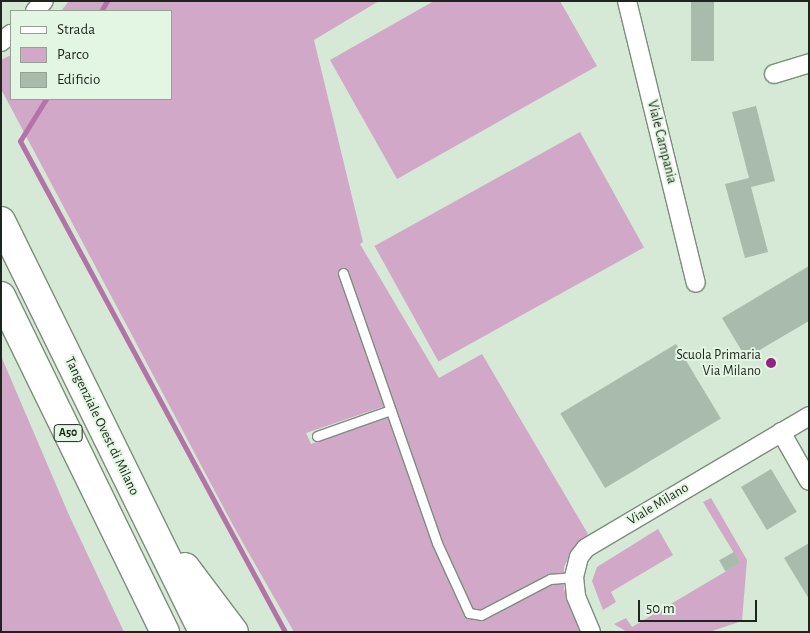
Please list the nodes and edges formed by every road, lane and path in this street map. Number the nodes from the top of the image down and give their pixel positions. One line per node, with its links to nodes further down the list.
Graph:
1 (627, 1): 6 (street, Viale Campania)
2 (809, 63): 3 (street)
3 (774, 74)
4 (1, 221): 13 (highway, Tangenziale Ovest di Milano / A50)
5 (343, 273): 8 (lane)
6 (696, 283)
7 (1, 296): 14 (highway, A50)
8 (391, 410): 11 (lane); 15 (lane)
9 (809, 416): 10 (street, Viale Milano)
10 (781, 432): 12 (street); 15 (street, Viale Milano)
11 (317, 436)
12 (809, 481)
13 (144, 512): 18 (highway, Tangenziale Ovest di Milano / A50); 19 (highway)
14 (129, 558): 16 (highway); 17 (highway, A50)
15 (574, 578): 20 (street, Viale Milano)
16 (151, 632)
17 (165, 632)
18 (203, 632)
19 (234, 632)
20 (591, 632)

